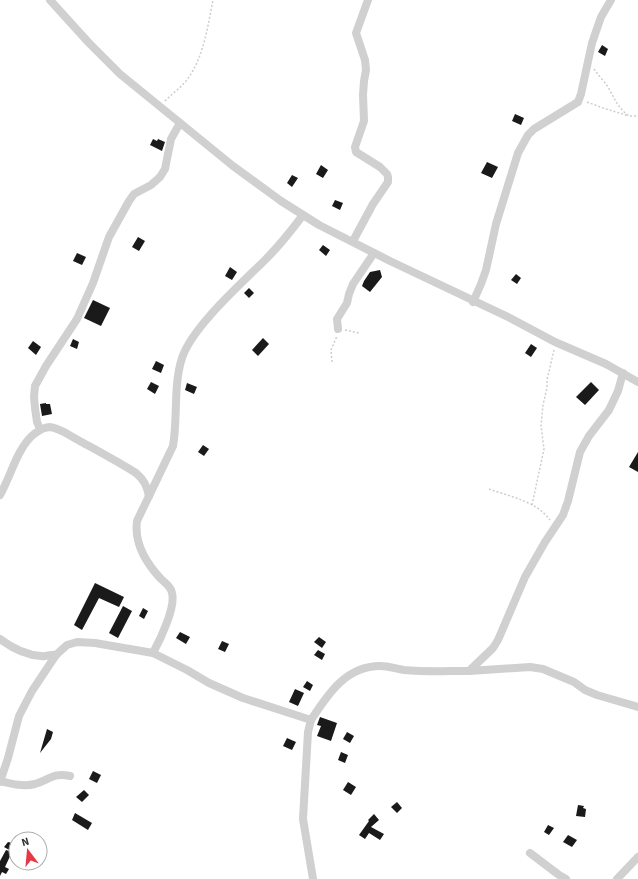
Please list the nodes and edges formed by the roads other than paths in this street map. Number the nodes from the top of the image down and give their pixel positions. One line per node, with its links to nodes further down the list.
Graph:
1 (50, 0): 4 (street)
2 (368, 0): 6 (street)
3 (611, 0): 8 (street)
4 (180, 123): 5 (street); 12 (street)
5 (303, 215): 6 (street); 14 (street)
6 (353, 241): 7 (street)
7 (374, 253): 8 (street); 9 (street)
8 (473, 302): 10 (street)
9 (338, 329)
10 (623, 373): 11 (street); 20 (street)
11 (638, 382)
12 (40, 430): 13 (street); 14 (street)
13 (0, 495)
14 (149, 496): 16 (street)
15 (0, 639): 18 (street)
16 (153, 653): 17 (street); 22 (street)
17 (56, 654): 18 (street); 19 (street)
18 (41, 656): 19 (street)
19 (48, 667): 24 (street)
20 (469, 671): 21 (street); 22 (street)
21 (638, 707)
22 (311, 720): 27 (street)
23 (70, 776): 24 (street)
24 (0, 781)
25 (530, 853): 28 (street)
26 (638, 857): 29 (street)
27 (312, 879)
28 (566, 879)
29 (617, 879)

